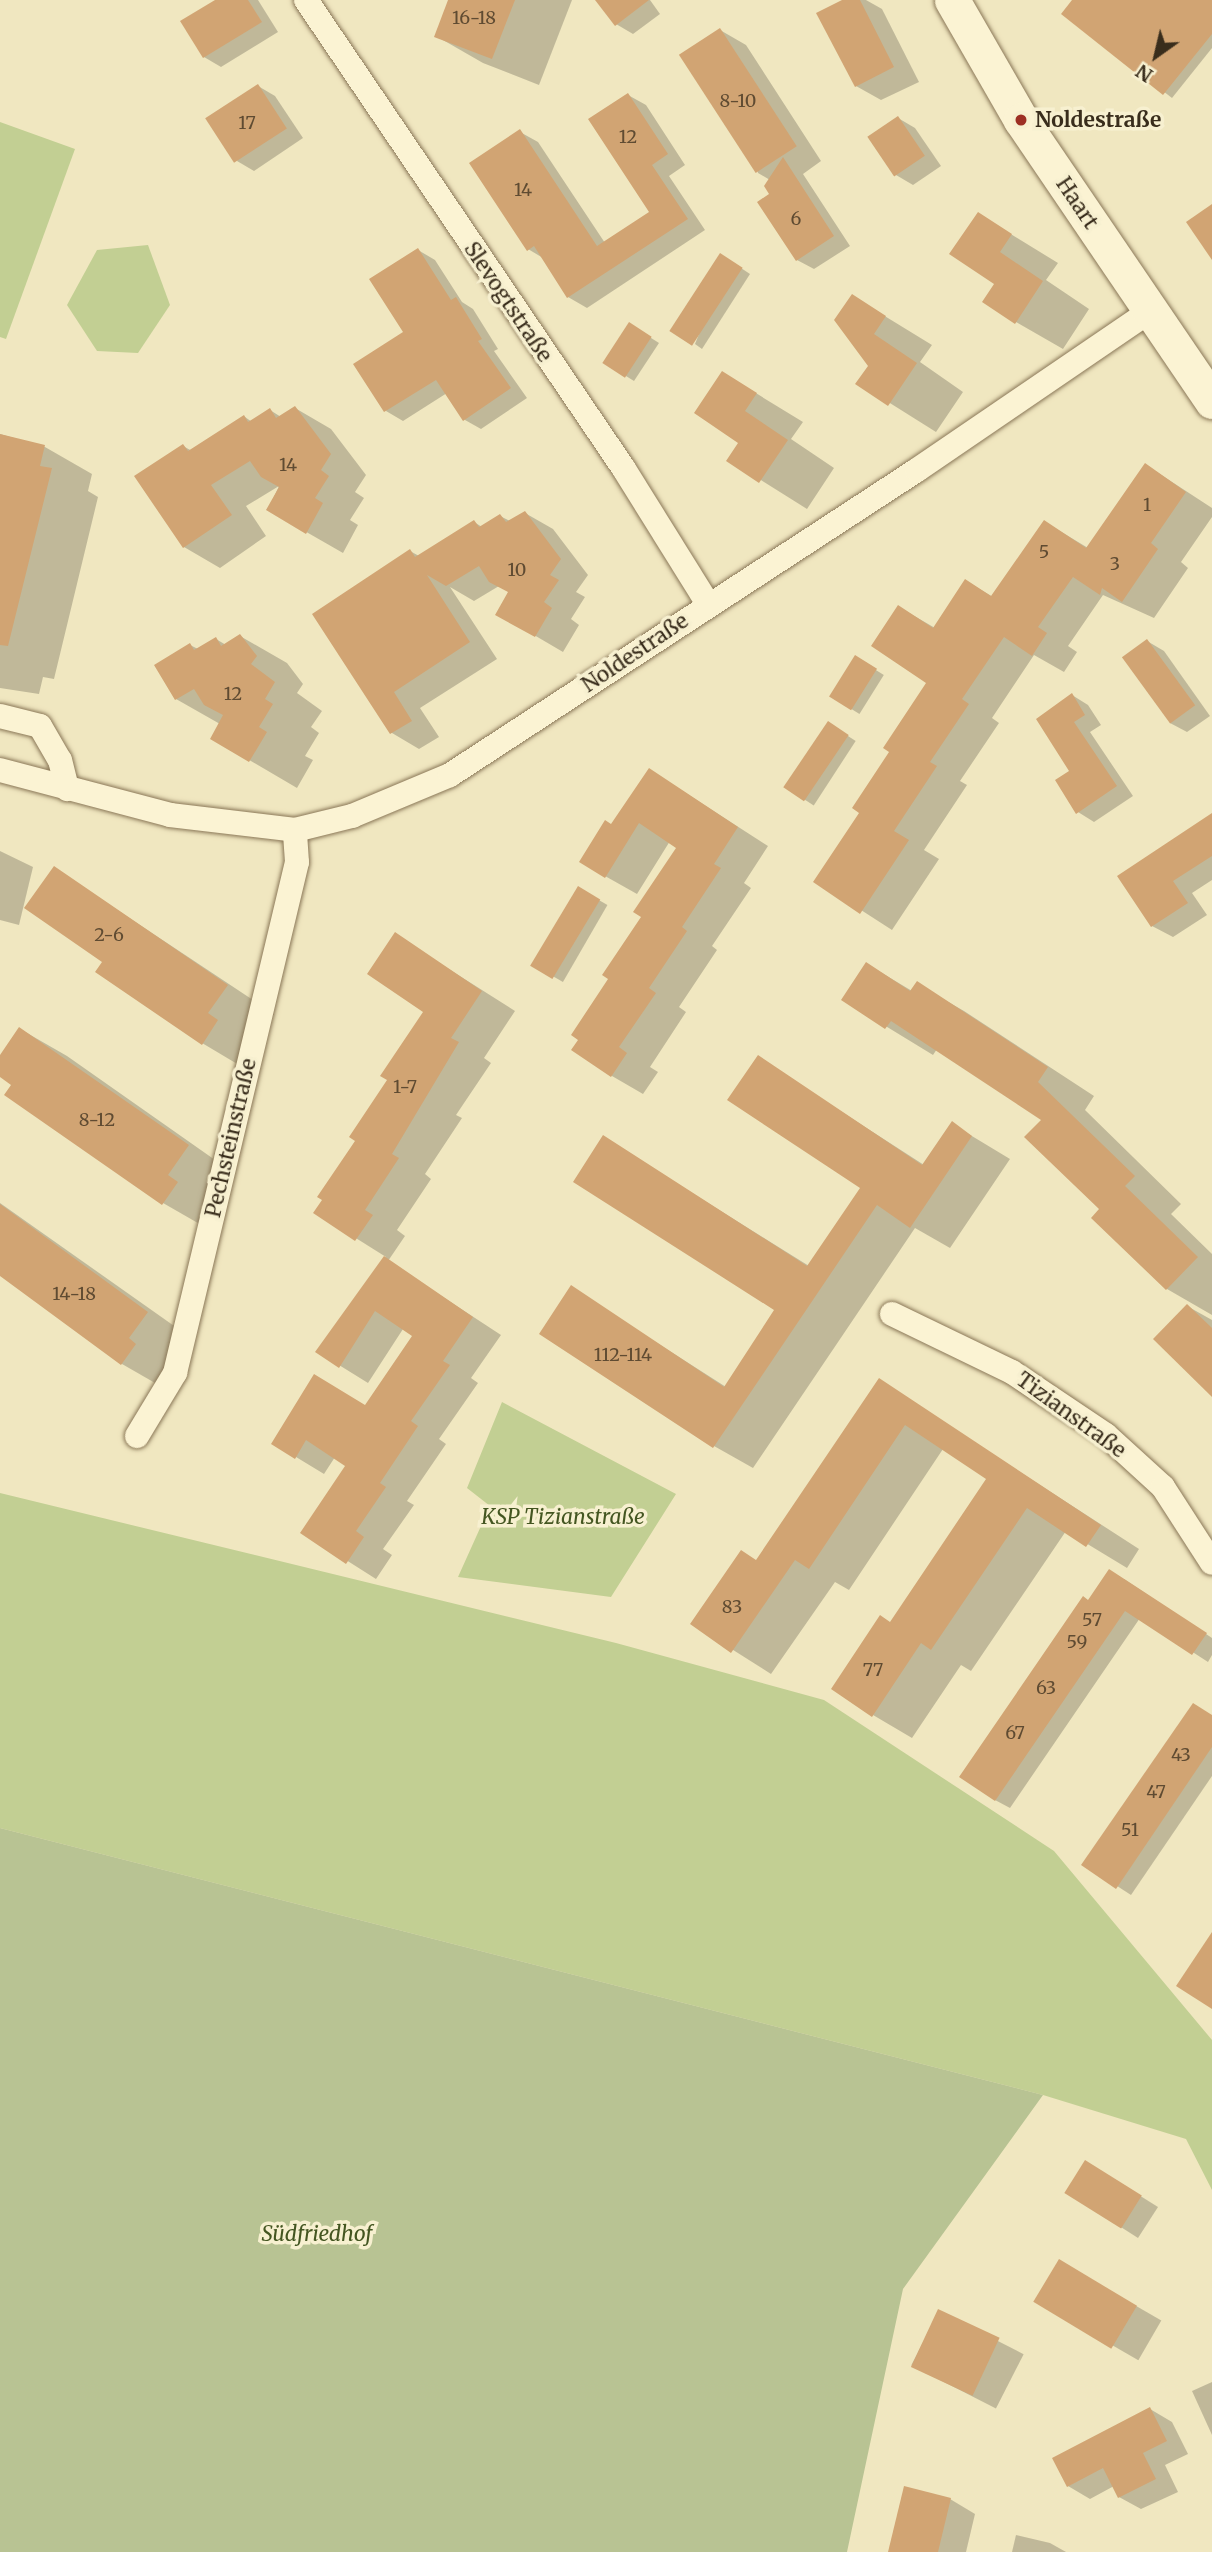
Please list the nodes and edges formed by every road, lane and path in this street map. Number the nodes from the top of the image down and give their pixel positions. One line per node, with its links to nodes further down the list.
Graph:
1 (306, 0): 5 (street, Slevogtstraße)
2 (952, 0): 3 (main road, Haart)
3 (1150, 311): 4 (main road, Haart); 5 (street, Noldestraße)
4 (1212, 401)
5 (708, 604): 9 (street, Noldestraße)
6 (0, 716): 8 (street)
7 (0, 770): 8 (street, Noldestraße)
8 (67, 789): 9 (street, Noldestraße)
9 (295, 830): 11 (street, Pechsteinstraße)
10 (892, 1314): 12 (street, Tizianstraße)
11 (137, 1436)
12 (1212, 1563)

